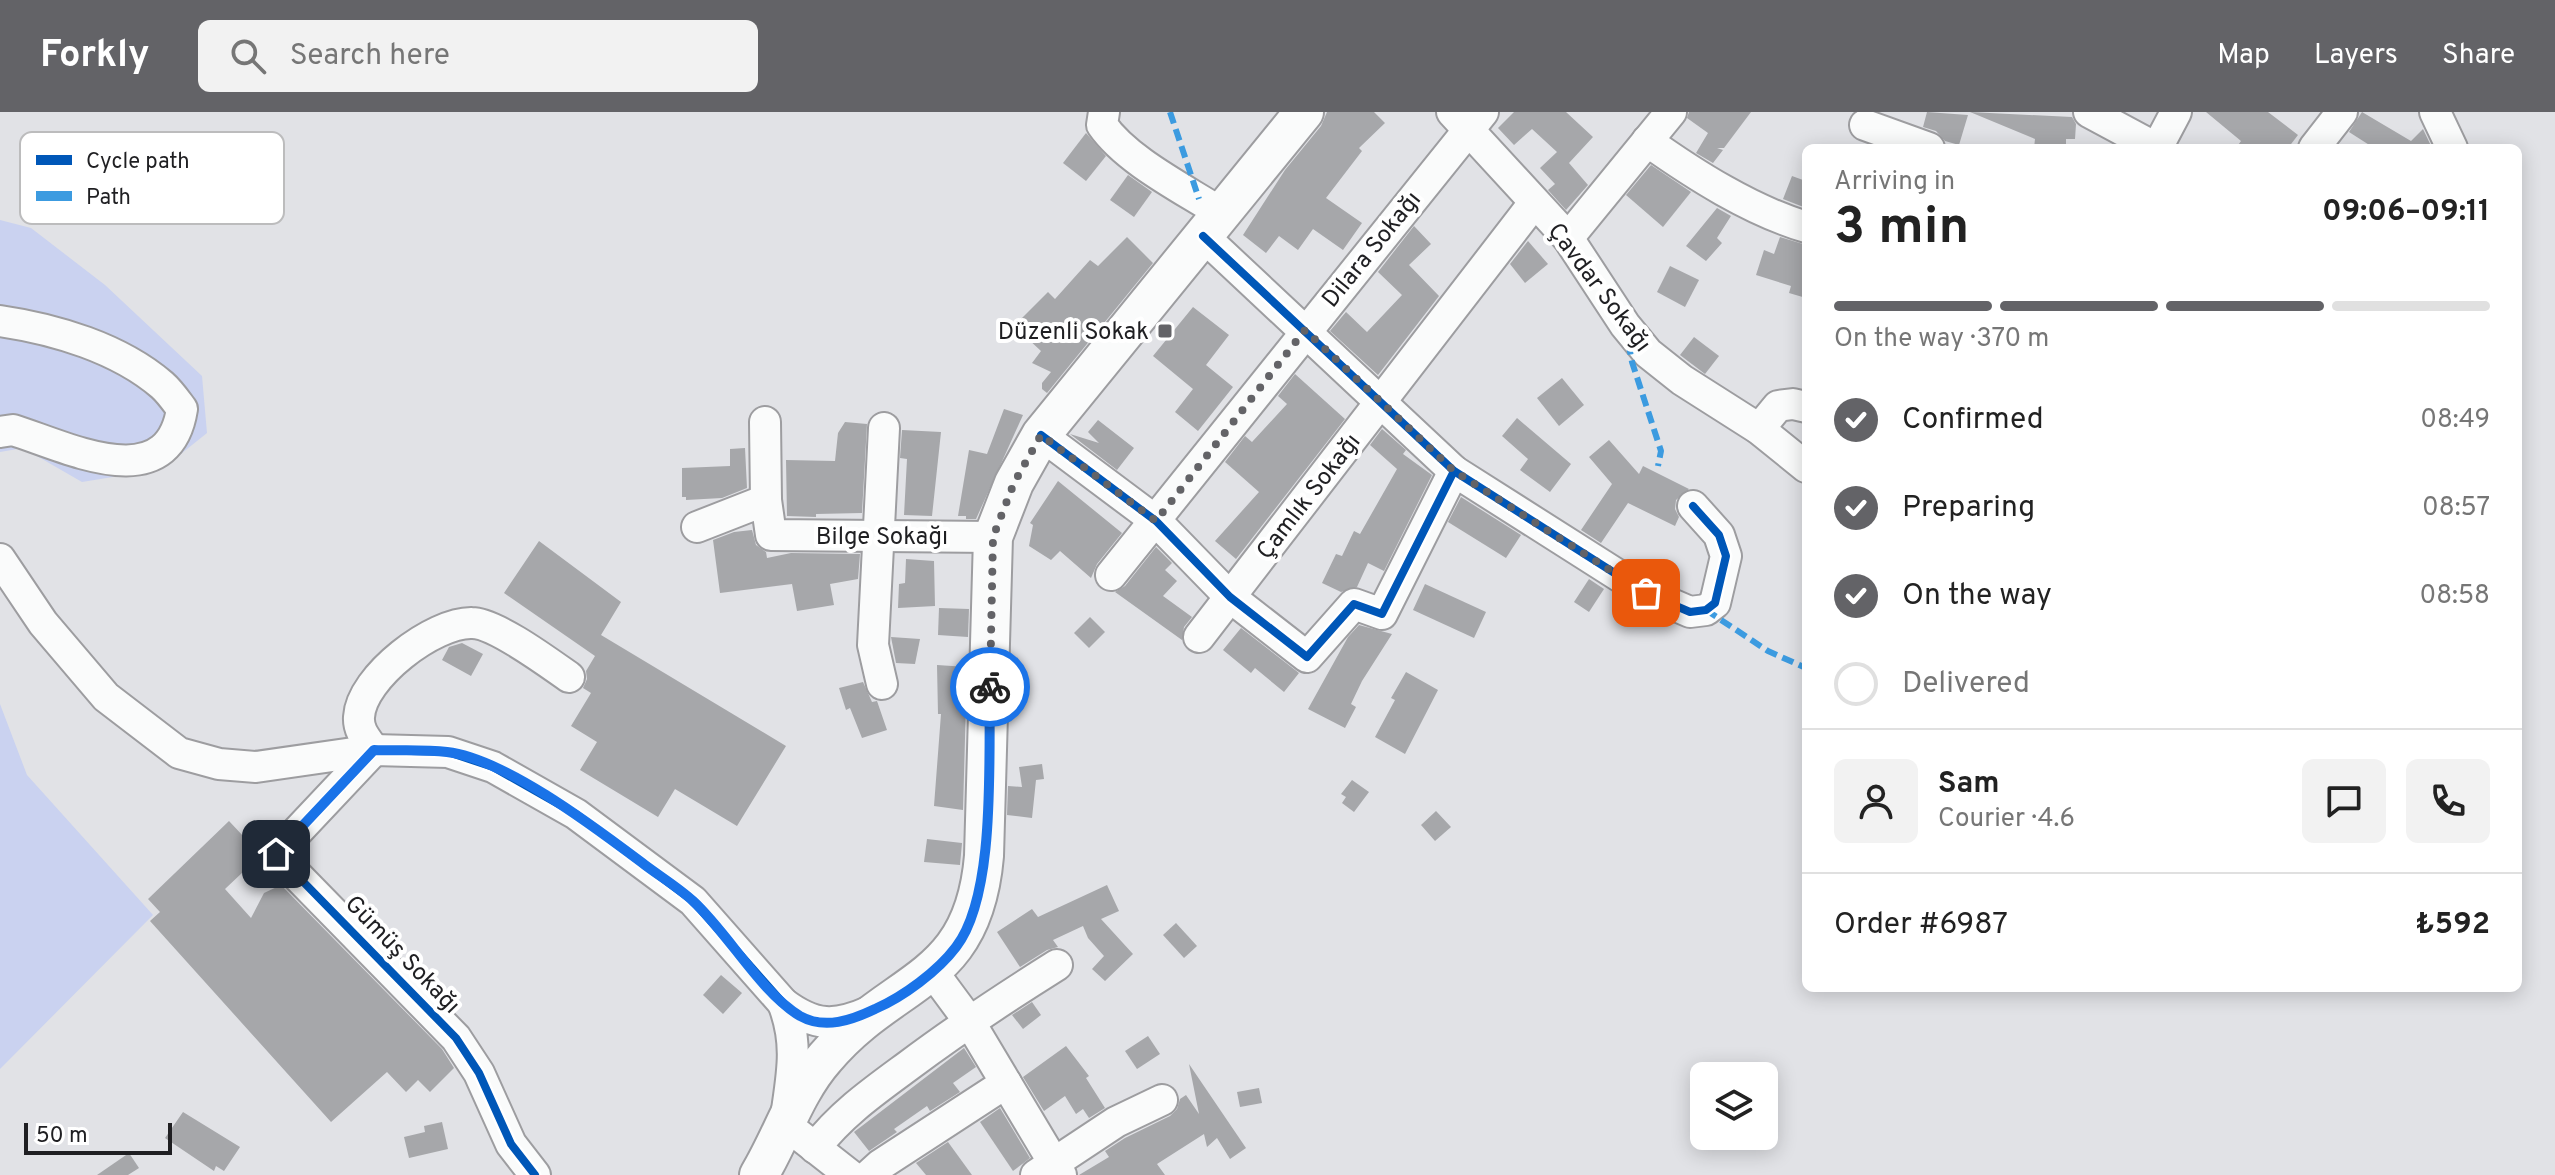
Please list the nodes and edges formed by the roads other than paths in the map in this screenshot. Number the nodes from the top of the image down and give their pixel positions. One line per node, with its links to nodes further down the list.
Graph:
1 (1104, 112): 17 (street)
2 (1304, 112): 17 (main road)
3 (1671, 112): 10 (street)
4 (2089, 112): 12 (street)
5 (2176, 112): 13 (street)
6 (2342, 112): 14 (street)
7 (2435, 112): 15 (street)
8 (1467, 118): 16 (street, Çavdar Sokağı); 21 (street, Dilara Sokağı)
9 (1864, 128): 11 (street)
10 (1647, 141): 18 (street); 19 (street)
11 (1916, 144)
12 (2149, 144)
13 (2158, 144)
14 (2317, 144)
15 (2450, 144)
16 (1534, 203): 19 (street, Çavdar Sokağı); 22 (street, Çamlık Sokağı)
17 (1212, 224): 21 (street); 28 (main road)
18 (1802, 225)
19 (1568, 238): 26 (street, Çavdar Sokağı)
20 (0, 321): 27 (street)
21 (1305, 330): 22 (street); 33 (street, Dilara Sokağı)
22 (1379, 403): 30 (street); 39 (street, Çamlık Sokağı)
23 (1802, 406): 26 (street)
24 (765, 422): 31 (street)
25 (884, 428): 35 (street)
26 (1759, 429): 29 (street, Çavdar Sokağı)
27 (0, 432)
28 (1041, 435): 33 (street); 36 (main road)
29 (1802, 464)
30 (1454, 471): 32 (street); 39 (street)
31 (766, 500): 34 (street); 35 (street, Bilge Sokağı)
32 (1693, 506)
33 (1156, 521): 38 (street, Dilara Sokağı); 39 (street)
34 (697, 527)
35 (879, 536): 36 (street, Bilge Sokağı); 42 (street)
36 (993, 537): 45 (main road)
37 (0, 559): 43 (street)
38 (1111, 575)
39 (1230, 597): 40 (street, Çamlık Sokağı)
40 (1199, 637)
41 (569, 677): 43 (street)
42 (882, 684)
43 (374, 750): 46 (street); 53 (street, Gümüş Sokağı)
44 (1057, 965): 48 (street)
45 (932, 971): 47 (main road); 48 (street)
46 (783, 1003): 47 (street); 51 (street)
47 (886, 1004): 51 (main road)
48 (969, 1021): 49 (street); 52 (street)
49 (1006, 1083): 54 (street); 57 (street)
50 (1162, 1100): 54 (street)
51 (785, 1124): 52 (street); 55 (main road)
52 (815, 1148): 56 (street)
53 (525, 1171)
54 (1050, 1171)
55 (759, 1175)
56 (850, 1175)
57 (869, 1175)

